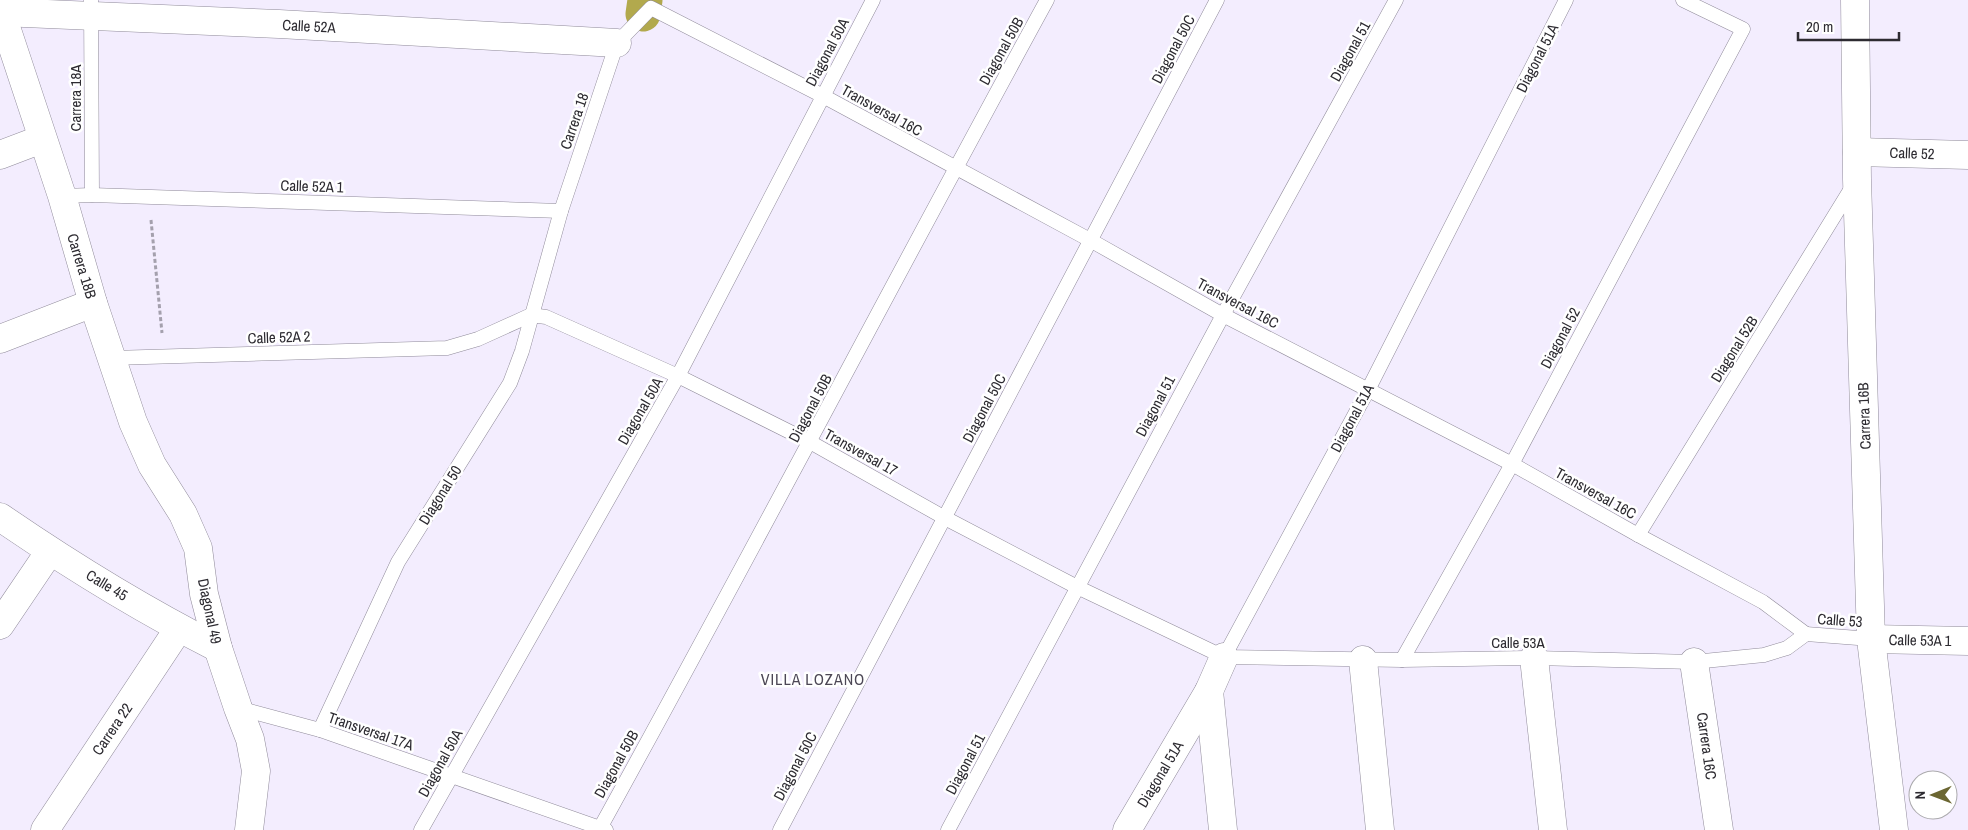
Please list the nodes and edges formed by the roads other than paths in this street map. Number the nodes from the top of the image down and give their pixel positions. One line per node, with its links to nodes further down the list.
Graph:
1 (873, 0): 12 (lane, Diagonal 50A)
2 (1047, 0): 17 (lane, Diagonal 50B)
3 (1217, 0): 22 (lane, Diagonal 50C)
4 (1396, 0): 25 (lane, Diagonal 51)
5 (1566, 0): 30 (lane, Diagonal 51A)
6 (1683, 0): 32 (lane, Diagonal 52)
7 (1855, 0): 14 (street, Carrera 16B)
8 (91, 8): 10 (street, Calle 52A); 11 (street, Calle 52A); 19 (lane, Carrera 18A)
9 (651, 8): 11 (lane, Carrera 18); 12 (lane, Transversal 16C)
10 (1, 11): 13 (street, Carrera 18B)
11 (617, 43): 21 (lane, Carrera 18)
12 (823, 96): 17 (lane, Transversal 16C); 29 (lane, Diagonal 50A)
13 (42, 139): 15 (street); 20 (street, Carrera 18B)
14 (1857, 152): 16 (street, Calle 52); 18 (street, Carrera 16B)
15 (0, 155)
16 (1968, 155)
17 (955, 168): 22 (lane, Transversal 16C); 31 (lane, Diagonal 50B)
18 (1857, 179): 36 (lane, Diagonal 52B); 42 (street, Carrera 16B)
19 (92, 195): 20 (lane, Calle 52A 1); 21 (lane, Calle 52A 1)
20 (62, 196): 24 (street, Carrera 18B)
21 (561, 211): 23 (lane, Carrera 18)
22 (1090, 240): 25 (lane, Transversal 16C); 35 (lane, Diagonal 50C)
23 (547, 256): 26 (lane, Diagonal 50)
24 (93, 303): 27 (street); 28 (street, Carrera 18B)
25 (1223, 314): 30 (lane, Transversal 16C); 38 (lane, Diagonal 51)
26 (531, 315): 28 (lane, Calle 52A 2); 29 (lane, Transversal 17); 52 (lane, Diagonal 50)
27 (0, 338)
28 (112, 358): 33 (street, Carrera 18B)
29 (678, 376): 31 (lane, Transversal 17); 53 (lane, Diagonal 50A)
30 (1368, 390): 32 (lane, Transversal 16C); 45 (lane, Diagonal 51A)
31 (810, 442): 35 (lane, Transversal 17); 54 (lane, Diagonal 50B)
32 (1512, 464): 36 (lane, Transversal 16C); 48 (lane, Diagonal 52)
33 (183, 514): 44 (street, Diagonal 49)
34 (0, 516): 37 (street, Calle 45)
35 (945, 518): 38 (lane, Transversal 17); 58 (lane, Diagonal 50C)
36 (1638, 535): 41 (lane, Transversal 16C)
37 (50, 551): 39 (street); 40 (street, Calle 45)
38 (1077, 587): 45 (lane, Transversal 17); 59 (lane, Diagonal 51)
39 (0, 625)
40 (179, 628): 44 (street, Calle 45); 55 (street, Carrera 22)
41 (1806, 634): 42 (lane, Calle 53); 49 (lane, Calle 53A)
42 (1871, 639): 43 (street, Calle 53A 1); 65 (street, Carrera 16B)
43 (1968, 641)
44 (218, 648): 51 (street, Diagonal 49)
45 (1224, 657): 47 (lane, Calle 53A); 50 (street, Diagonal 51A)
46 (1534, 658): 48 (lane, Calle 53A); 49 (lane, Calle 53A); 63 (street)
47 (1363, 660): 48 (lane, Calle 53A); 62 (street)
48 (1402, 660)
49 (1694, 662): 64 (street, Carrera 16C)
50 (1209, 691): 60 (street, Diagonal 51A); 61 (street)
51 (238, 708): 52 (lane, Transversal 17A); 56 (street)
52 (320, 730): 53 (lane, Transversal 17A)
53 (452, 775): 54 (lane, Transversal 17A); 57 (lane, Diagonal 50A)
54 (601, 829)
55 (46, 830)
56 (249, 830)
57 (421, 830)
58 (780, 830)
59 (948, 830)
60 (1127, 830)
61 (1223, 830)
62 (1380, 830)
63 (1553, 830)
64 (1719, 830)
65 (1894, 830)

